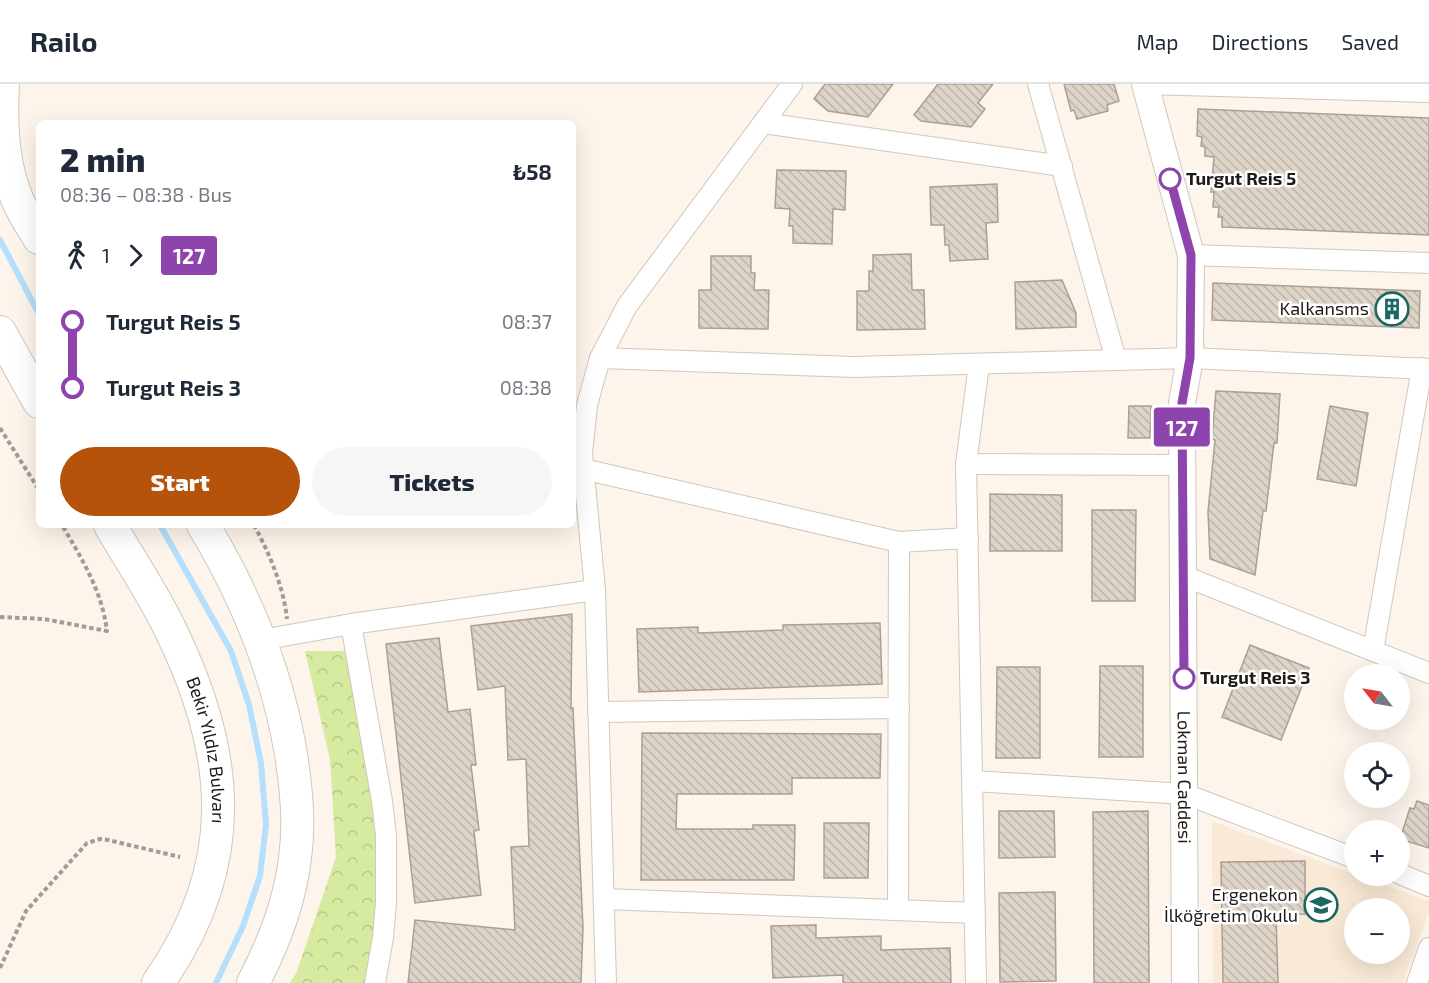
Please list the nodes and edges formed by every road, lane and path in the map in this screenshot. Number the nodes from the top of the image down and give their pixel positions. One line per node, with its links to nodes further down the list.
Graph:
1 (3, 84): 8 (main road)
2 (792, 84): 6 (street)
3 (1038, 84): 7 (street)
4 (1145, 84): 5 (street); 9 (street, Lokman Caddesi)
5 (1429, 92)
6 (763, 123): 7 (street); 12 (street)
7 (1062, 166): 14 (street)
8 (36, 233)
9 (1191, 255): 10 (street); 13 (street, Lokman Caddesi)
10 (1429, 263)
11 (0, 332): 16 (main road)
12 (600, 358): 15 (street); 22 (street)
13 (1190, 358): 14 (street); 17 (street); 21 (street, Lokman Caddesi)
14 (1116, 360): 15 (street)
15 (979, 364): 20 (street)
16 (8, 365): 18 (main road)
17 (1425, 369): 35 (street)
18 (36, 398)
19 (0, 428): 23 (path)
20 (966, 464): 21 (street); 28 (street)
21 (1183, 465): 30 (street, Lokman Caddesi)
22 (583, 470): 29 (street); 31 (street)
23 (36, 485)
24 (64, 528): 32 (path)
25 (112, 528): 50 (main road, Bekir Yıldız Bulvarı)
26 (205, 528): 34 (main road)
27 (256, 528): 34 (path)
28 (968, 538): 29 (street); 39 (street)
29 (899, 542): 37 (street)
30 (1184, 576): 35 (street); 40 (street, Lokman Caddesi)
31 (595, 590): 33 (street); 38 (street)
32 (0, 616)
33 (351, 624): 34 (street); 52 (street)
34 (275, 637): 51 (main road)
35 (1372, 651): 36 (street)
36 (1429, 673)
37 (899, 708): 38 (street); 46 (street)
38 (598, 712): 45 (street)
39 (973, 781): 40 (street); 47 (street)
40 (1185, 794): 41 (street); 55 (street, Lokman Caddesi)
41 (1344, 854)
42 (180, 857): 49 (path)
43 (1410, 878): 44 (street)
44 (1429, 886)
45 (604, 899): 46 (street); 53 (street)
46 (898, 910): 47 (street)
47 (975, 913): 54 (street)
48 (1429, 948): 56 (street)
49 (0, 968)
50 (159, 983)
51 (253, 983)
52 (375, 983)
53 (606, 983)
54 (976, 983)
55 (1185, 983)
56 (1417, 983)

